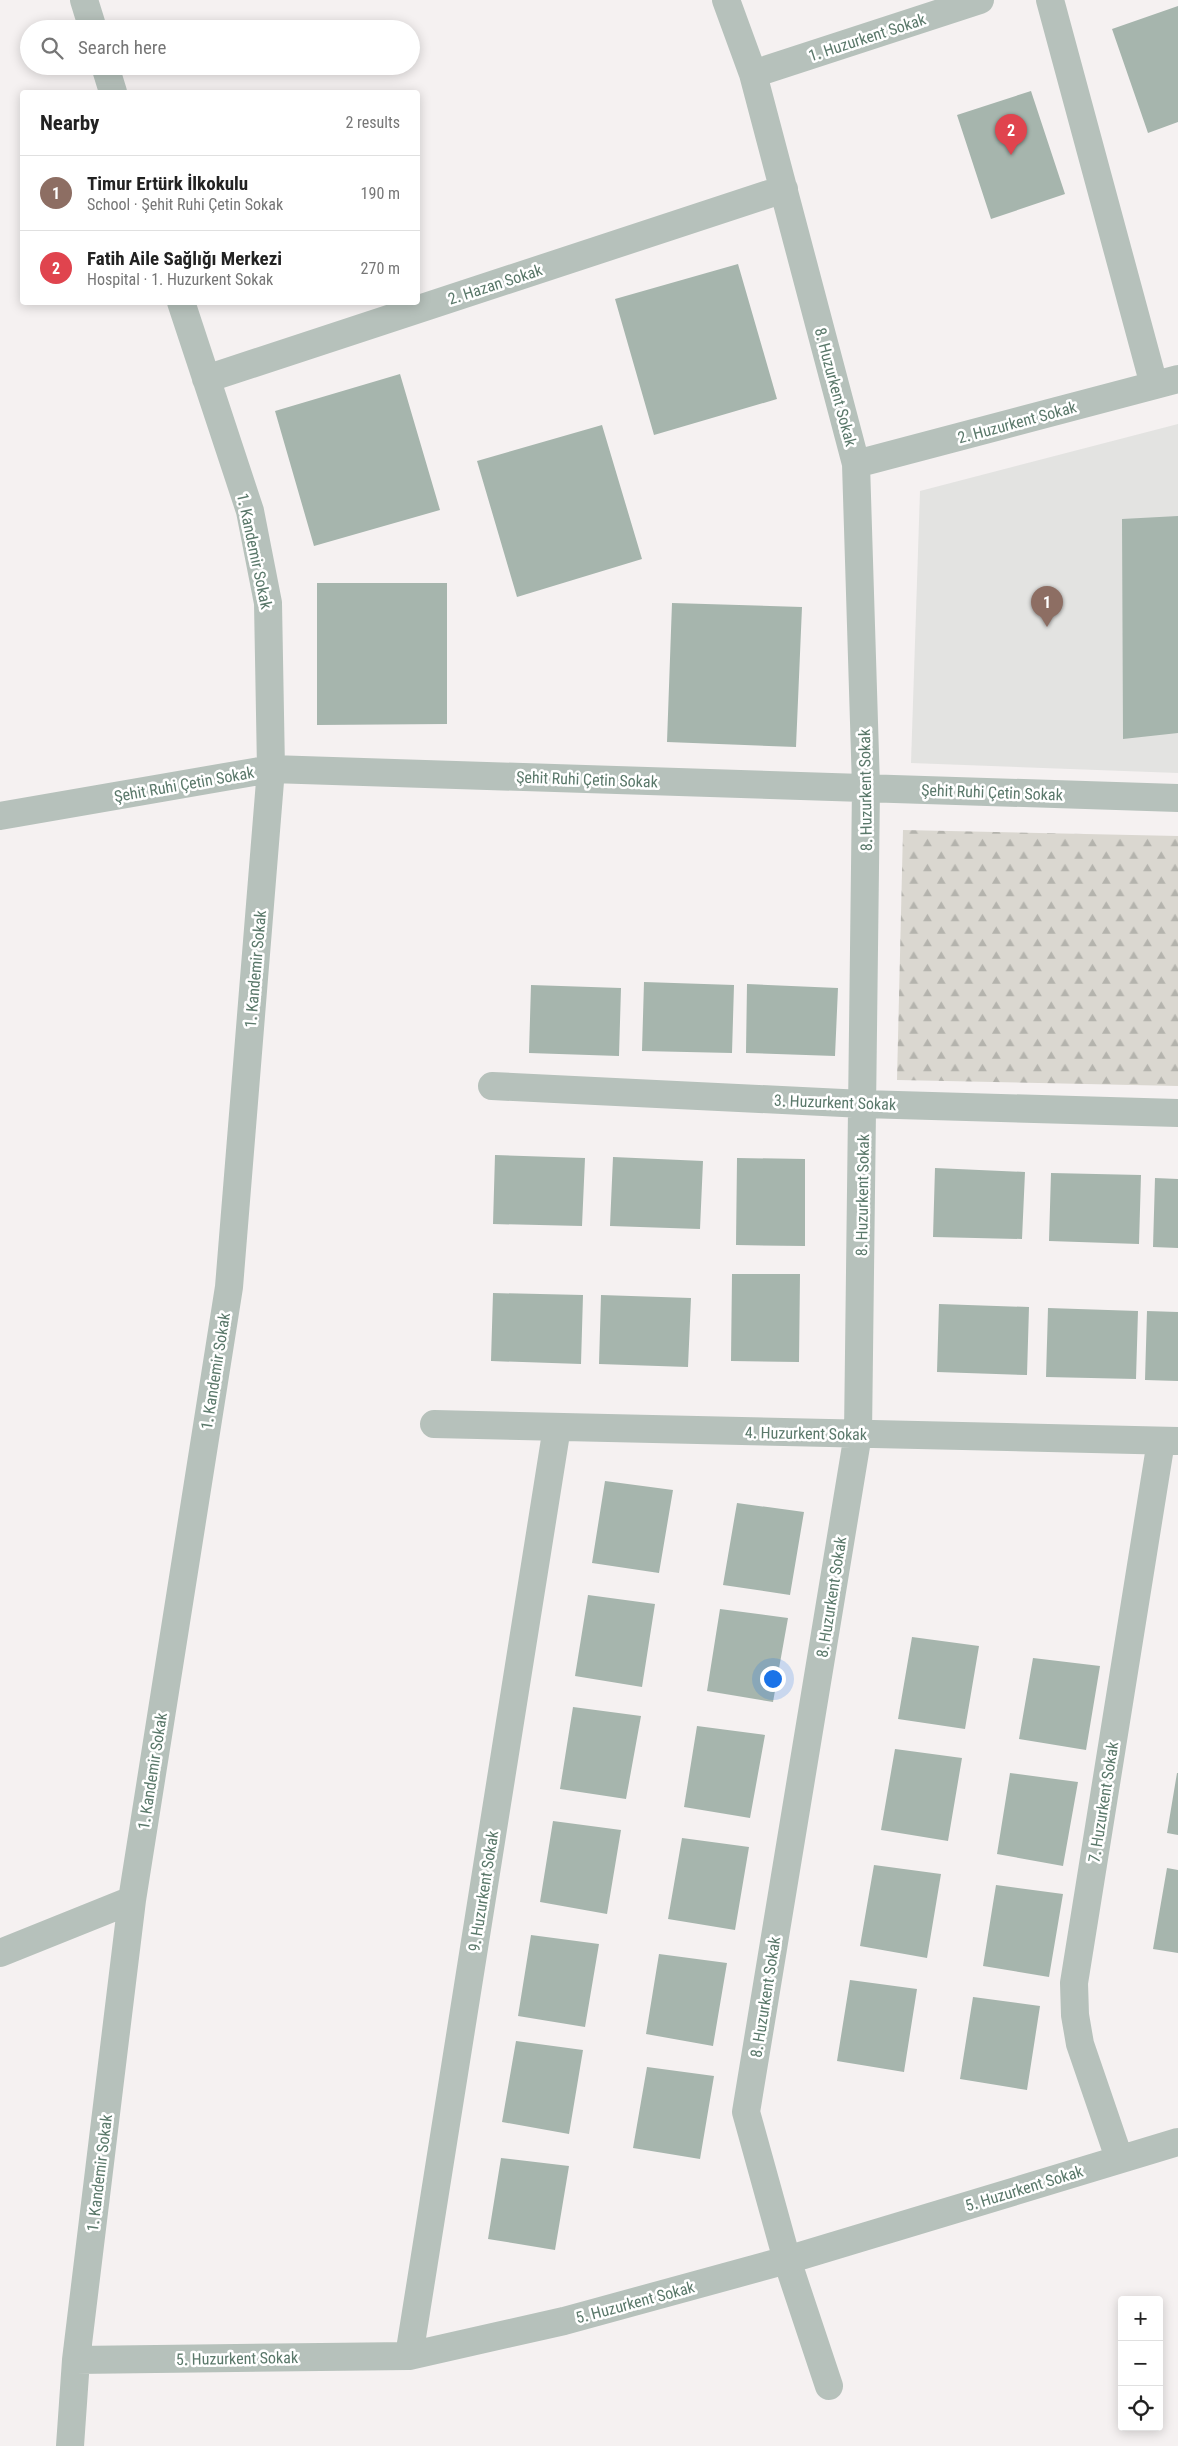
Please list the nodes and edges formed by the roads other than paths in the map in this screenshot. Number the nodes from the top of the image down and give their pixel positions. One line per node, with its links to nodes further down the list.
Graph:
1 (84, 0): 5 (street)
2 (726, 0): 6 (street, 8. Huzurkent Sokak)
3 (980, 0): 6 (street, 1. Huzurkent Sokak)
4 (1050, 0): 12 (street)
5 (90, 20)
6 (753, 74): 9 (street, 8. Huzurkent Sokak)
7 (108, 75): 8 (street)
8 (113, 90)
9 (784, 189): 11 (street, 2. Hazan Sokak); 13 (street, 8. Huzurkent Sokak)
10 (182, 305): 11 (street, 1. Kandemir Sokak)
11 (206, 379): 14 (street, 1. Kandemir Sokak)
12 (1166, 382): 13 (street, 2. Huzurkent Sokak)
13 (856, 464): 15 (street, 8. Huzurkent Sokak)
14 (271, 769): 15 (street, Şehit Ruhi Çetin Sokak); 17 (street, Şehit Ruhi Çetin Sokak); 25 (street, 1. Kandemir Sokak)
15 (866, 787): 16 (street, Şehit Ruhi Çetin Sokak); 19 (street, 8. Huzurkent Sokak)
16 (1178, 798)
17 (0, 816)
18 (492, 1086): 19 (street, 3. Huzurkent Sokak)
19 (863, 1104): 20 (street, 3. Huzurkent Sokak); 23 (street, 8. Huzurkent Sokak)
20 (1178, 1113)
21 (434, 1424): 22 (street, 4. Huzurkent Sokak)
22 (557, 1427): 23 (street, 4. Huzurkent Sokak); 30 (street, 9. Huzurkent Sokak)
23 (858, 1434): 24 (street, 4. Huzurkent Sokak); 29 (street, 8. Huzurkent Sokak)
24 (1170, 1441): 28 (street, 7. Huzurkent Sokak)
25 (132, 1900): 26 (street); 31 (street, 1. Kandemir Sokak)
26 (0, 1953)
27 (1178, 2142): 28 (street, 5. Huzurkent Sokak)
28 (1119, 2158): 29 (street, 5. Huzurkent Sokak)
29 (788, 2260): 30 (street, 5. Huzurkent Sokak); 32 (street, 8. Huzurkent Sokak)
30 (409, 2356): 31 (street, 5. Huzurkent Sokak)
31 (76, 2360): 33 (street, 1. Kandemir Sokak)
32 (829, 2386)
33 (70, 2446)

